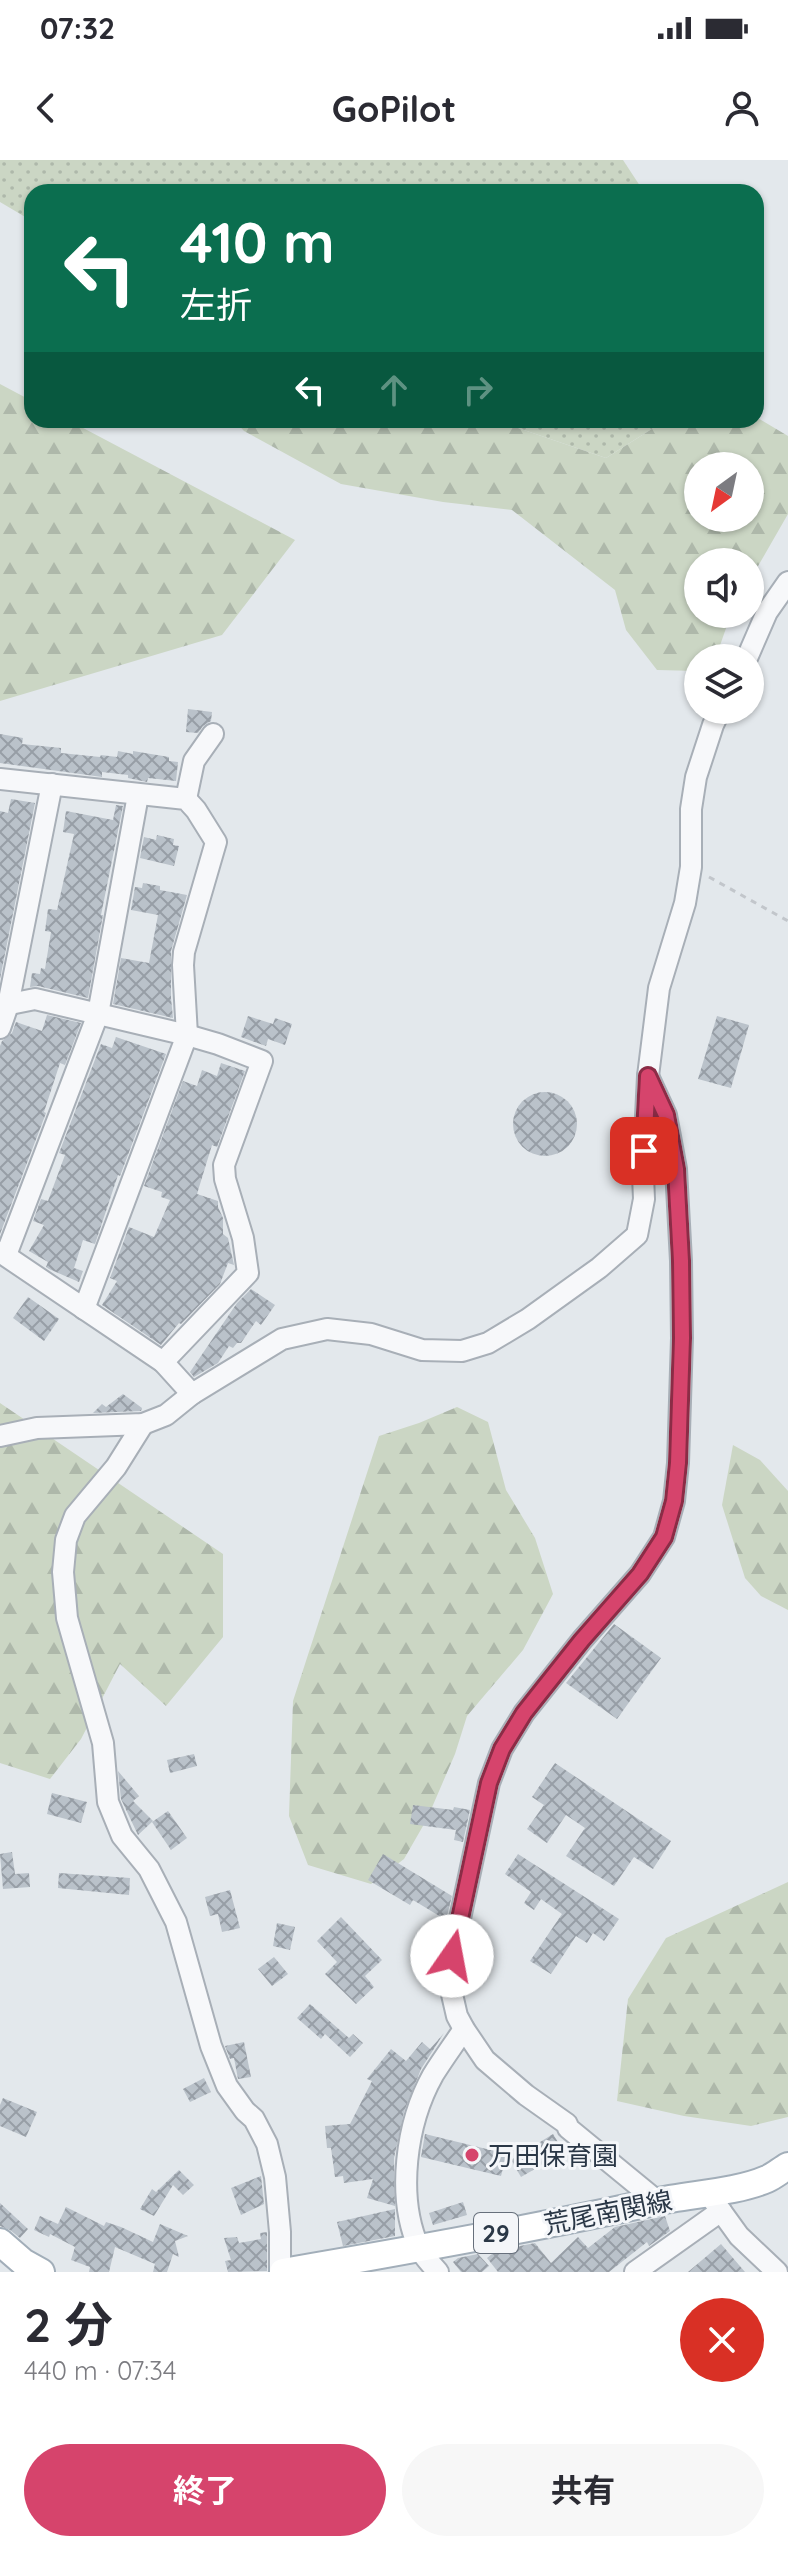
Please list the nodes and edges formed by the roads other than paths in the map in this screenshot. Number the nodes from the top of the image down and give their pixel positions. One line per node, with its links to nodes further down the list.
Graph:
1 (788, 582): 2 (street)
2 (753, 644)
3 (713, 724): 13 (street)
4 (213, 734): 8 (street)
5 (0, 779): 6 (street)
6 (52, 784): 7 (street); 9 (street)
7 (138, 795): 8 (street); 10 (street)
8 (186, 799): 12 (street)
9 (4, 1006): 10 (street); 11 (street)
10 (98, 1014): 12 (street); 14 (street)
11 (0, 1028)
12 (187, 1035): 15 (street); 16 (street)
13 (648, 1076): 17 (street); 20 (street)
14 (3, 1253): 15 (street)
15 (84, 1309): 16 (street)
16 (163, 1362): 17 (street)
17 (192, 1394): 18 (street)
18 (143, 1424): 19 (street); 29 (street)
19 (0, 1436)
20 (464, 2029): 22 (street); 25 (street)
21 (788, 2166): 23 (main road, 荒尾南関線 / 29)
22 (657, 2201): 23 (main road, 荒尾南関線 / 29); 25 (main road, 荒尾南関線 / 29)
23 (714, 2202): 27 (street); 31 (street)
24 (0, 2242): 28 (main road)
25 (419, 2249): 26 (main road, 荒尾南関線 / 29); 30 (street)
26 (372, 2264): 29 (main road, 荒尾南関線 / 29)
27 (765, 2268)
28 (41, 2272)
29 (282, 2272)
30 (438, 2272)
31 (635, 2272)

